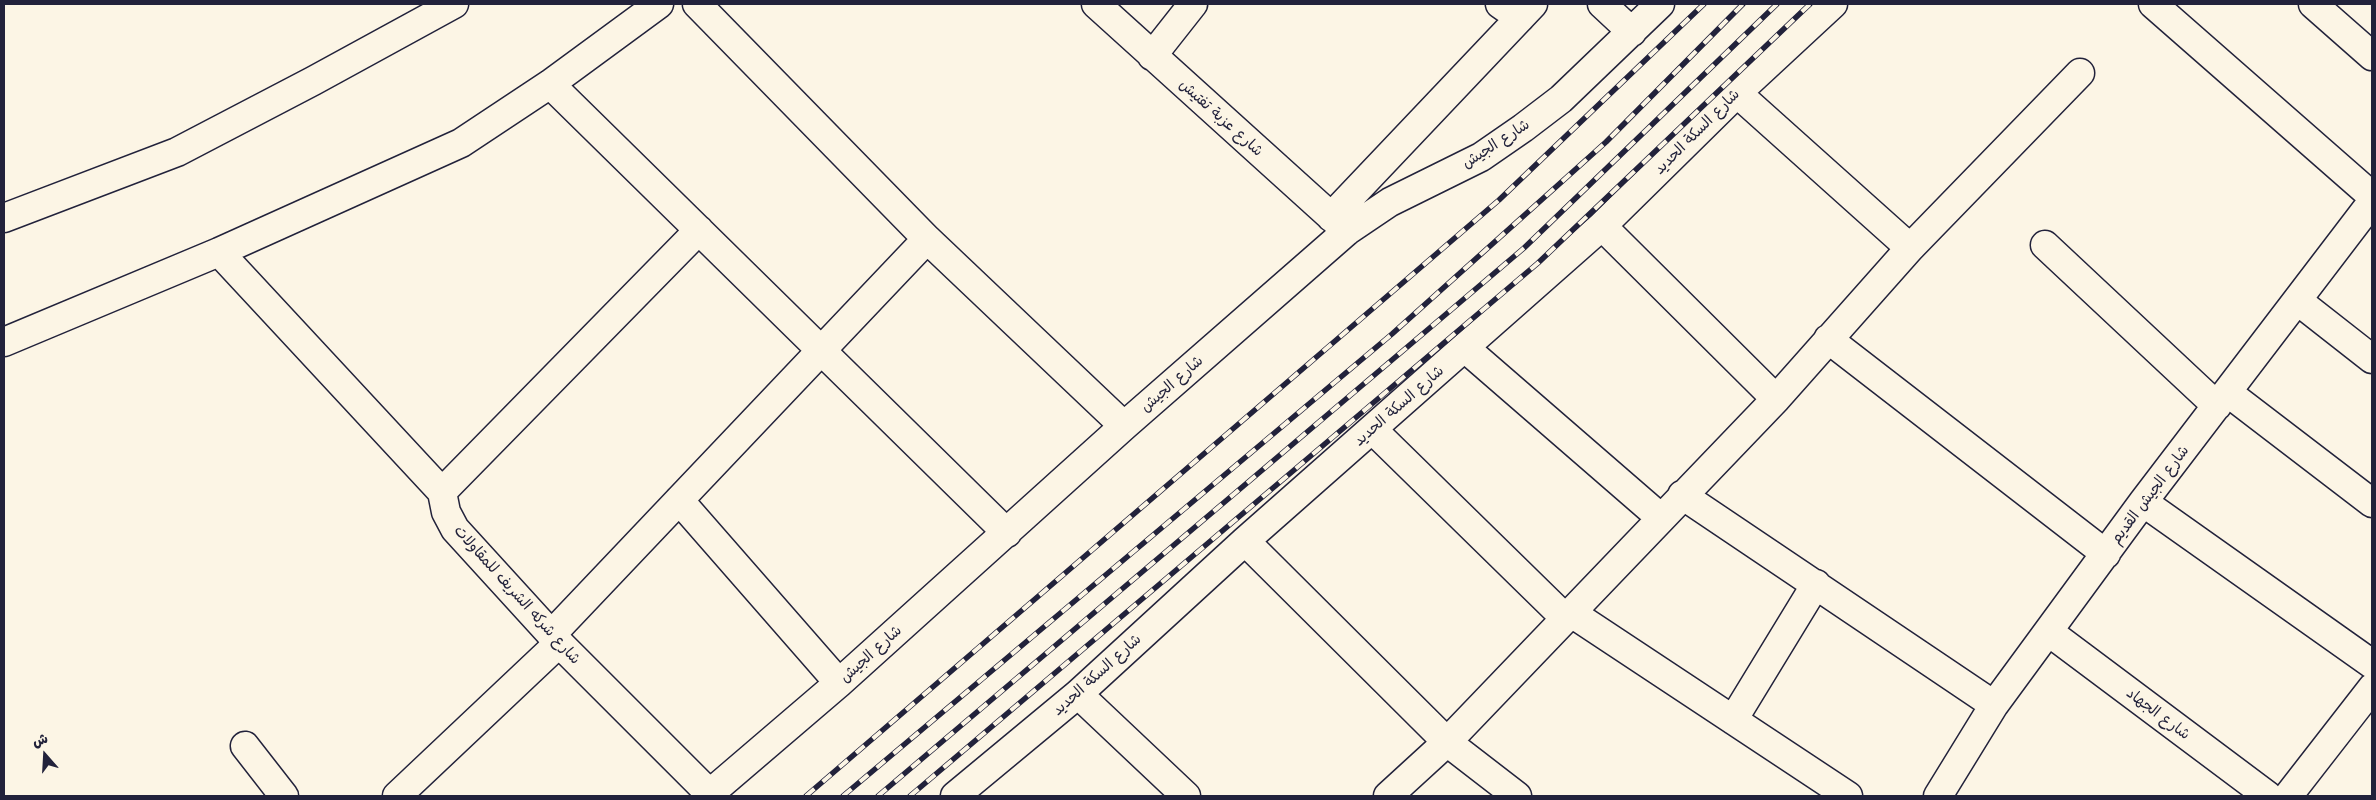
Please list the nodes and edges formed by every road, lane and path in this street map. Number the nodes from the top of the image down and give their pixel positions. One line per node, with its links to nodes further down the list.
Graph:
1 (454, 4): 20 (street)
2 (660, 4): 16 (street)
3 (697, 4): 24 (street)
4 (1096, 4): 13 (street, شارع عزبة تفتيش)
5 (1193, 4): 13 (street)
6 (1602, 4): 12 (street)
7 (1660, 4): 12 (street, شارع الجيش)
8 (1833, 4): 17 (street, شارع السكة الحديد)
9 (2153, 4): 18 (street)
10 (2314, 4): 14 (street)
11 (1518, 9): 21 (street)
12 (1632, 32): 21 (street, شارع الجيش)
13 (1152, 56): 21 (street, شارع عزبة تفتيش)
14 (2372, 56)
15 (2080, 73): 26 (street)
16 (550, 84): 23 (street); 27 (street)
17 (1737, 92): 22 (street, شارع السكة الحديد); 26 (street)
18 (2372, 196)
19 (2372, 202): 28 (street, شارع الجيش القديم)
20 (4, 218)
21 (1339, 224): 36 (street, شارع الجيش)
22 (1602, 226): 31 (street, شارع السكة الحديد); 34 (street)
23 (699, 230): 32 (street); 38 (street)
24 (927, 238): 32 (street); 36 (street)
25 (2045, 245): 35 (street)
26 (1910, 248): 29 (street)
27 (219, 252): 30 (street); 38 (street, شارع شركه الشريف للمقاولات)
28 (2298, 301): 33 (street); 35 (street, شارع الجيش القديم)
29 (1828, 339): 34 (street); 46 (street)
30 (4, 342)
31 (1465, 348): 37 (street, شارع السكة الحديد); 43 (street)
32 (822, 351): 40 (street); 44 (street)
33 (2372, 359)
34 (1776, 399): 39 (street)
35 (2222, 399): 41 (street, شارع الجيش القديم); 42 (street)
36 (1124, 426): 44 (street, شارع الجيش)
37 (1373, 430): 45 (street, شارع السكة الحديد); 48 (street)
38 (442, 492): 50 (street, شارع شركه الشريف للمقاولات)
39 (1682, 495): 43 (street); 47 (street)
40 (679, 500): 50 (street); 52 (street)
41 (2143, 502): 46 (street, شارع الجيش القديم); 51 (street)
42 (2372, 502)
43 (1661, 518): 48 (street)
44 (1007, 533): 52 (street, شارع الجيش)
45 (1245, 541): 54 (street, شارع السكة الحديد); 57 (street)
46 (2106, 554): 49 (street, شارع الجيش القديم)
47 (1816, 584): 55 (street); 56 (street)
48 (1568, 615): 56 (street); 57 (street)
49 (2049, 632): 55 (street, شارع الجيش القديم); 68 (street, شارع الجهاد)
50 (555, 639): 59 (street, شارع شركه الشريف للمقاولات); 61 (street)
51 (2372, 664)
52 (839, 683): 59 (street, شارع الجيش)
53 (2372, 688): 69 (street)
54 (1078, 694): 62 (street, شارع السكة الحديد); 63 (street)
55 (1994, 705): 67 (street, شارع الجيش القديم)
56 (1732, 720): 66 (street)
57 (1447, 742): 64 (street); 65 (street)
58 (244, 746): 60 (street)
59 (708, 795)
60 (284, 796)
61 (397, 796)
62 (955, 796)
63 (1186, 796)
64 (1388, 796)
65 (1517, 796)
66 (1848, 796)
67 (1938, 796)
68 (2268, 796)
69 (2288, 796)

